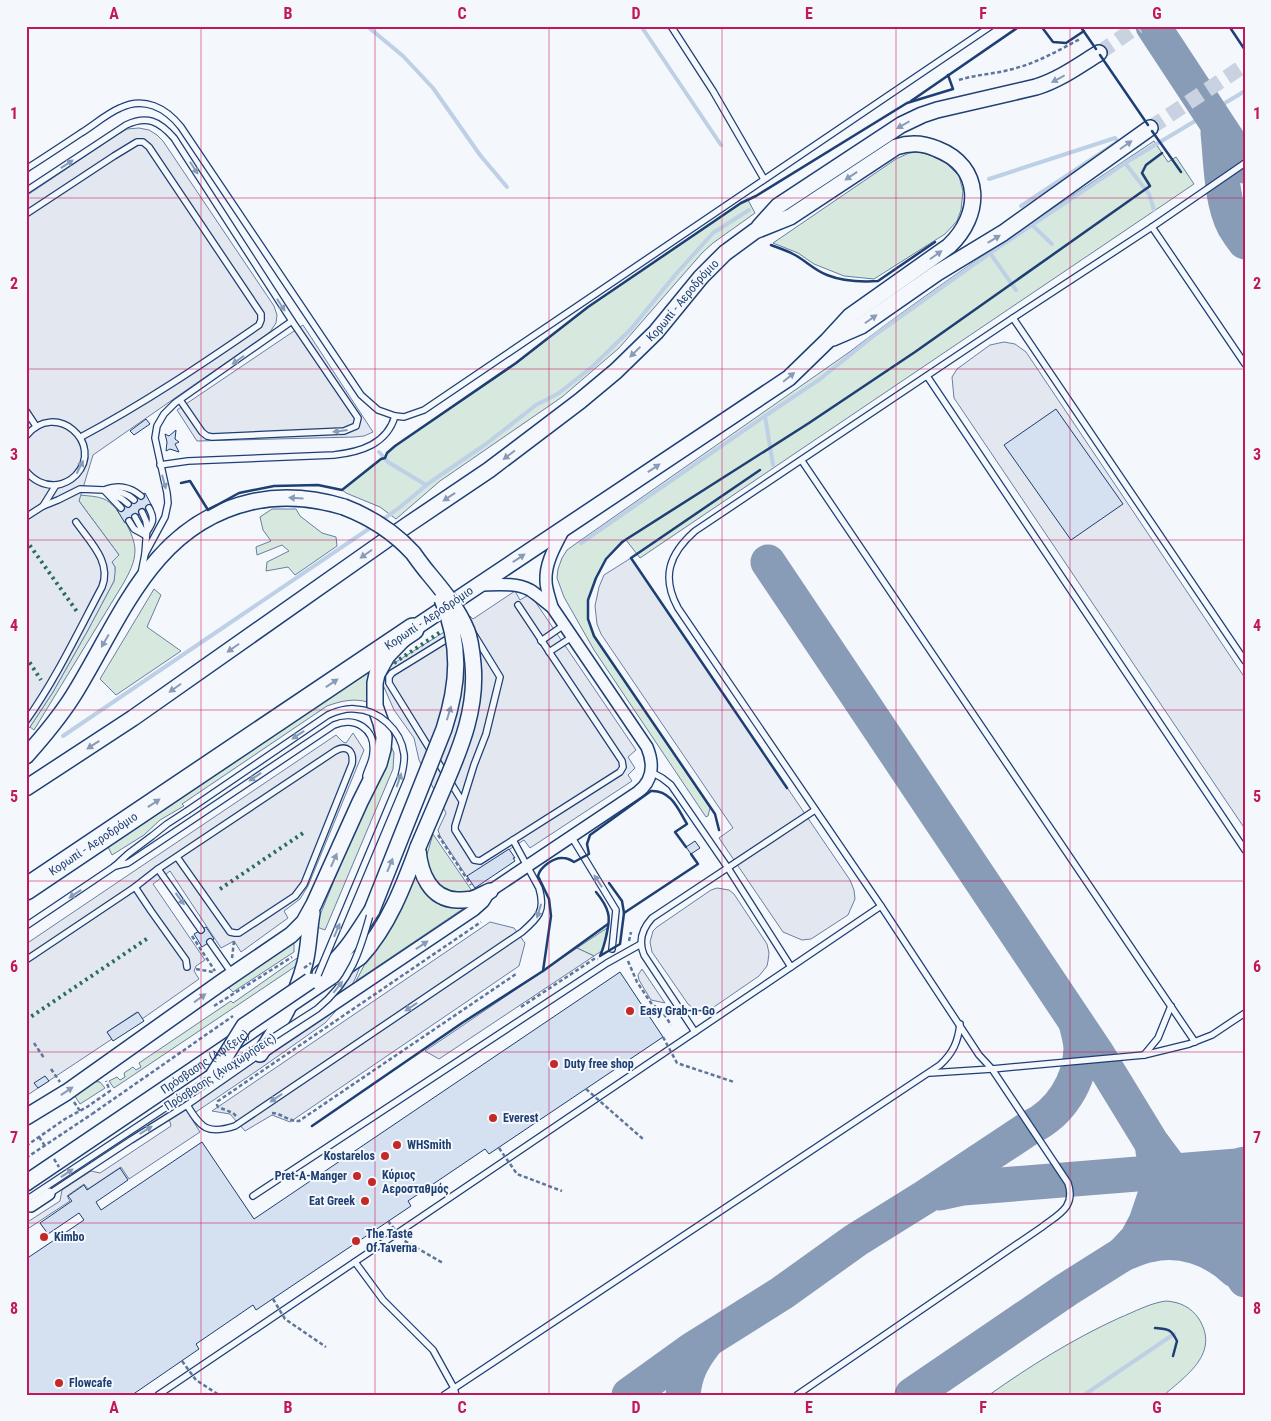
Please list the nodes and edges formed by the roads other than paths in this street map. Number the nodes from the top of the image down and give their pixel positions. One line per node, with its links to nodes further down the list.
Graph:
1 (670, 26): 7 (lane)
2 (991, 26): 7 (lane)
3 (1099, 53): 11 (street, one-way to 11)
4 (1150, 128): 14 (street, one-way to 4)
5 (1245, 163): 10 (lane)
6 (26, 169): 19 (lane)
7 (764, 179): 19 (lane)
8 (26, 191): 13 (lane, one-way to 13)
9 (26, 214): 22 (lane)
10 (1152, 227): 12 (lane); 15 (lane)
11 (755, 231): 14 (street, Κορωπί - Αεροδρόμιο, one-way to 11); 60 (street, Κορωπί - Αεροδρόμιο, one-way to 60)
12 (1013, 318): 16 (lane); 56 (lane)
13 (292, 321): 17 (lane, one-way to 17); 17 (lane, one-way to 17)
14 (827, 341): 43 (street, Κορωπί - Αεροδρόμιο, one-way to 14)
15 (1245, 364)
16 (927, 376): 23 (lane); 67 (lane)
17 (180, 400): 24 (lane)
18 (26, 411): 20 (lane)
19 (395, 416): 24 (lane)
20 (36, 426): 21 (lane); 22 (lane)
21 (26, 436)
22 (80, 437): 28 (lane, one-way to 22)
23 (802, 461): 63 (lane); 90 (lane)
24 (160, 465): 45 (lane, one-way to 45)
25 (26, 471): 26 (lane)
26 (32, 478): 27 (lane); 29 (lane)
27 (26, 482)
28 (65, 483): 29 (lane); 30 (lane)
29 (56, 485): 35 (lane)
30 (80, 489): 31 (lane); 35 (lane)
31 (104, 490): 32 (lane); 33 (lane); 34 (lane); 36 (lane)
32 (141, 496)
33 (134, 500)
34 (128, 504)
35 (43, 506): 39 (lane)
36 (121, 508)
37 (149, 508): 44 (lane)
38 (142, 512): 44 (lane)
39 (26, 517)
40 (135, 517): 44 (lane)
41 (129, 521): 44 (lane)
42 (76, 522): 57 (lane)
43 (564, 528): 47 (street, Κορωπί - Αεροδρόμιο, one-way to 43); 50 (street)
44 (145, 535): 45 (lane)
45 (145, 554): 48 (lane)
46 (427, 571): 48 (street, one-way to 48, bridge); 66 (street, Πρόσβασης (Αφίξεις), bridge); 78 (street, Πρόσβασης (Αναχωρήσεις), one-way to 46, bridge)
47 (478, 585): 50 (street); 52 (street, Κορωπί - Αεροδρόμιο)
48 (129, 598): 58 (street, one-way to 58)
49 (518, 605): 54 (lane)
50 (552, 608): 51 (street)
51 (564, 625): 53 (street); 54 (lane)
52 (413, 629): 62 (street); 74 (highway, Κορωπί - Αεροδρόμιο, one-way to 52)
53 (572, 637): 55 (lane); 59 (street)
54 (541, 641): 55 (lane)
55 (549, 652): 65 (lane)
56 (1245, 661)
57 (26, 720)
58 (26, 756)
59 (651, 772): 64 (street, Πρόσβασης (Αφίξεις)); 71 (lane)
60 (26, 788)
61 (462, 801): 61 (lane); 65 (lane)
62 (360, 802): 69 (lane, one-way to 69); 76 (street, one-way to 62)
63 (815, 810): 71 (lane); 77 (lane)
64 (571, 836): 70 (street, Πρόσβασης (Αφίξεις)); 83 (lane, one-way to 64)
65 (513, 840): 70 (lane)
66 (418, 848): 75 (street); 89 (street, Πρόσβασης (Αφίξεις))
67 (1245, 850)
68 (177, 857): 68 (lane); 72 (lane)
69 (115, 866): 79 (lane, one-way to 79); 87 (lane, one-way to 69, bridge)
70 (528, 866): 75 (street, Πρόσβασης (Αφίξεις)); 101 (lane, one-way to 101)
71 (728, 868): 82 (lane); 85 (lane)
72 (158, 869): 73 (lane); 80 (lane, one-way to 80)
73 (135, 887): 84 (lane); 86 (lane)
74 (26, 890)
75 (490, 891): 96 (street, Πρόσβασης (Αφίξεις), one-way to 75)
76 (314, 904): 88 (street); 89 (street)
77 (881, 906): 85 (lane); 93 (lane)
78 (372, 910): 87 (street, Πρόσβασης (Αναχωρήσεις), bridge); 100 (lane, Πρόσβασης (Αναχωρήσεις), one-way to 78, bridge)
79 (26, 926)
80 (201, 930)
81 (210, 942): 88 (lane)
82 (641, 944): 94 (lane); 106 (lane)
83 (612, 949)
84 (26, 960)
85 (791, 967): 94 (lane)
86 (187, 968)
87 (311, 972): 92 (street, Πρόσβασης (Αναχωρήσεις), bridge)
88 (233, 975): 102 (street, one-way to 88)
89 (292, 1003): 96 (street); 104 (street, Πρόσβασης (Αφίξεις))
90 (1170, 1006): 95 (lane); 97 (lane)
91 (1245, 1013): 95 (lane)
92 (241, 1020): 100 (street, bridge); 103 (street, Πρόσβασης (Αναχωρήσεις), bridge)
93 (960, 1024): 98 (lane); 99 (lane)
94 (695, 1032): 108 (lane)
95 (1195, 1042): 97 (lane)
96 (260, 1054): 101 (lane, Πρόσβασης (Αφίξεις))
97 (1144, 1055): 98 (lane)
98 (992, 1069): 99 (lane); 113 (lane)
99 (929, 1073): 109 (lane)
100 (213, 1076): 107 (lane, Πρόσβασης (Αναχωρήσεις), one-way to 100)
101 (187, 1105): 105 (lane, Πρόσβασης (Αφίξεις), one-way to 101)
102 (26, 1117)
103 (26, 1174)
104 (26, 1183)
105 (49, 1194): 107 (street, Πρόσβασης (Αφίξεις))
106 (253, 1196)
107 (28, 1205)
108 (355, 1262): 109 (lane); 110 (lane)
109 (454, 1388): 111 (lane); 112 (lane)
110 (158, 1395)
111 (444, 1395)
112 (456, 1395)
113 (797, 1395)

